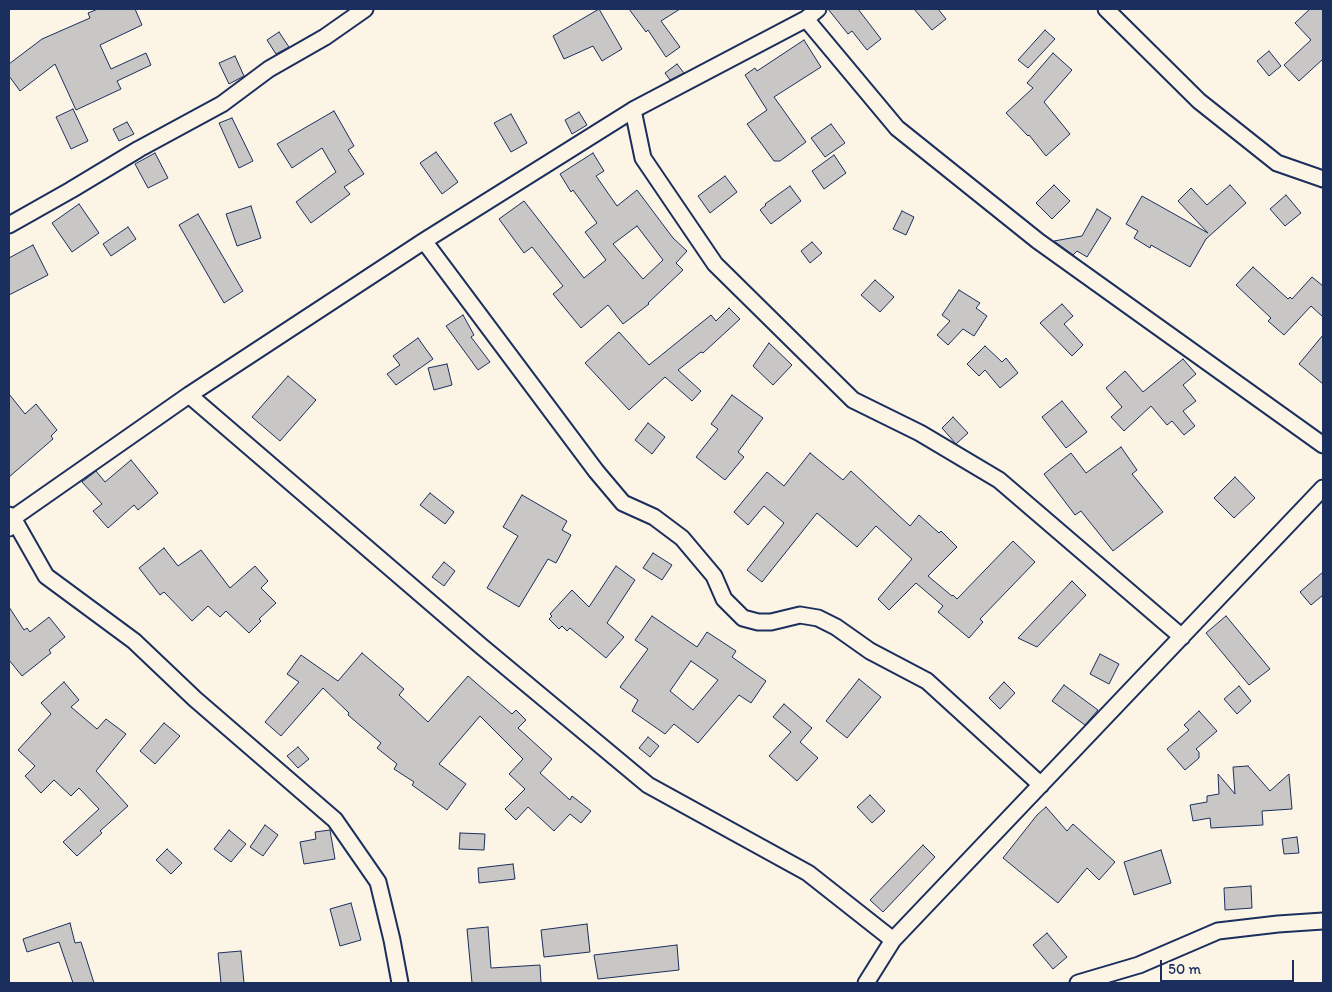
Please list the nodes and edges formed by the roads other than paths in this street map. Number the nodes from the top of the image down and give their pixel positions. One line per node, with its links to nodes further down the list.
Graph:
1 (365, 9): 7 (street)
2 (818, 9): 4 (street)
3 (1106, 9): 6 (street)
4 (806, 19): 5 (street); 10 (street)
5 (633, 110): 8 (street); 13 (street)
6 (1323, 179)
7 (9, 225)
8 (424, 241): 9 (street); 14 (street)
9 (189, 395): 12 (street); 16 (street)
10 (1323, 445)
11 (1323, 488): 13 (street)
12 (10, 520): 17 (street)
13 (1182, 637): 14 (street)
14 (1041, 785): 16 (street)
15 (1323, 921): 19 (street)
16 (893, 940): 18 (street)
17 (400, 983)
18 (866, 983)
19 (1078, 983)

